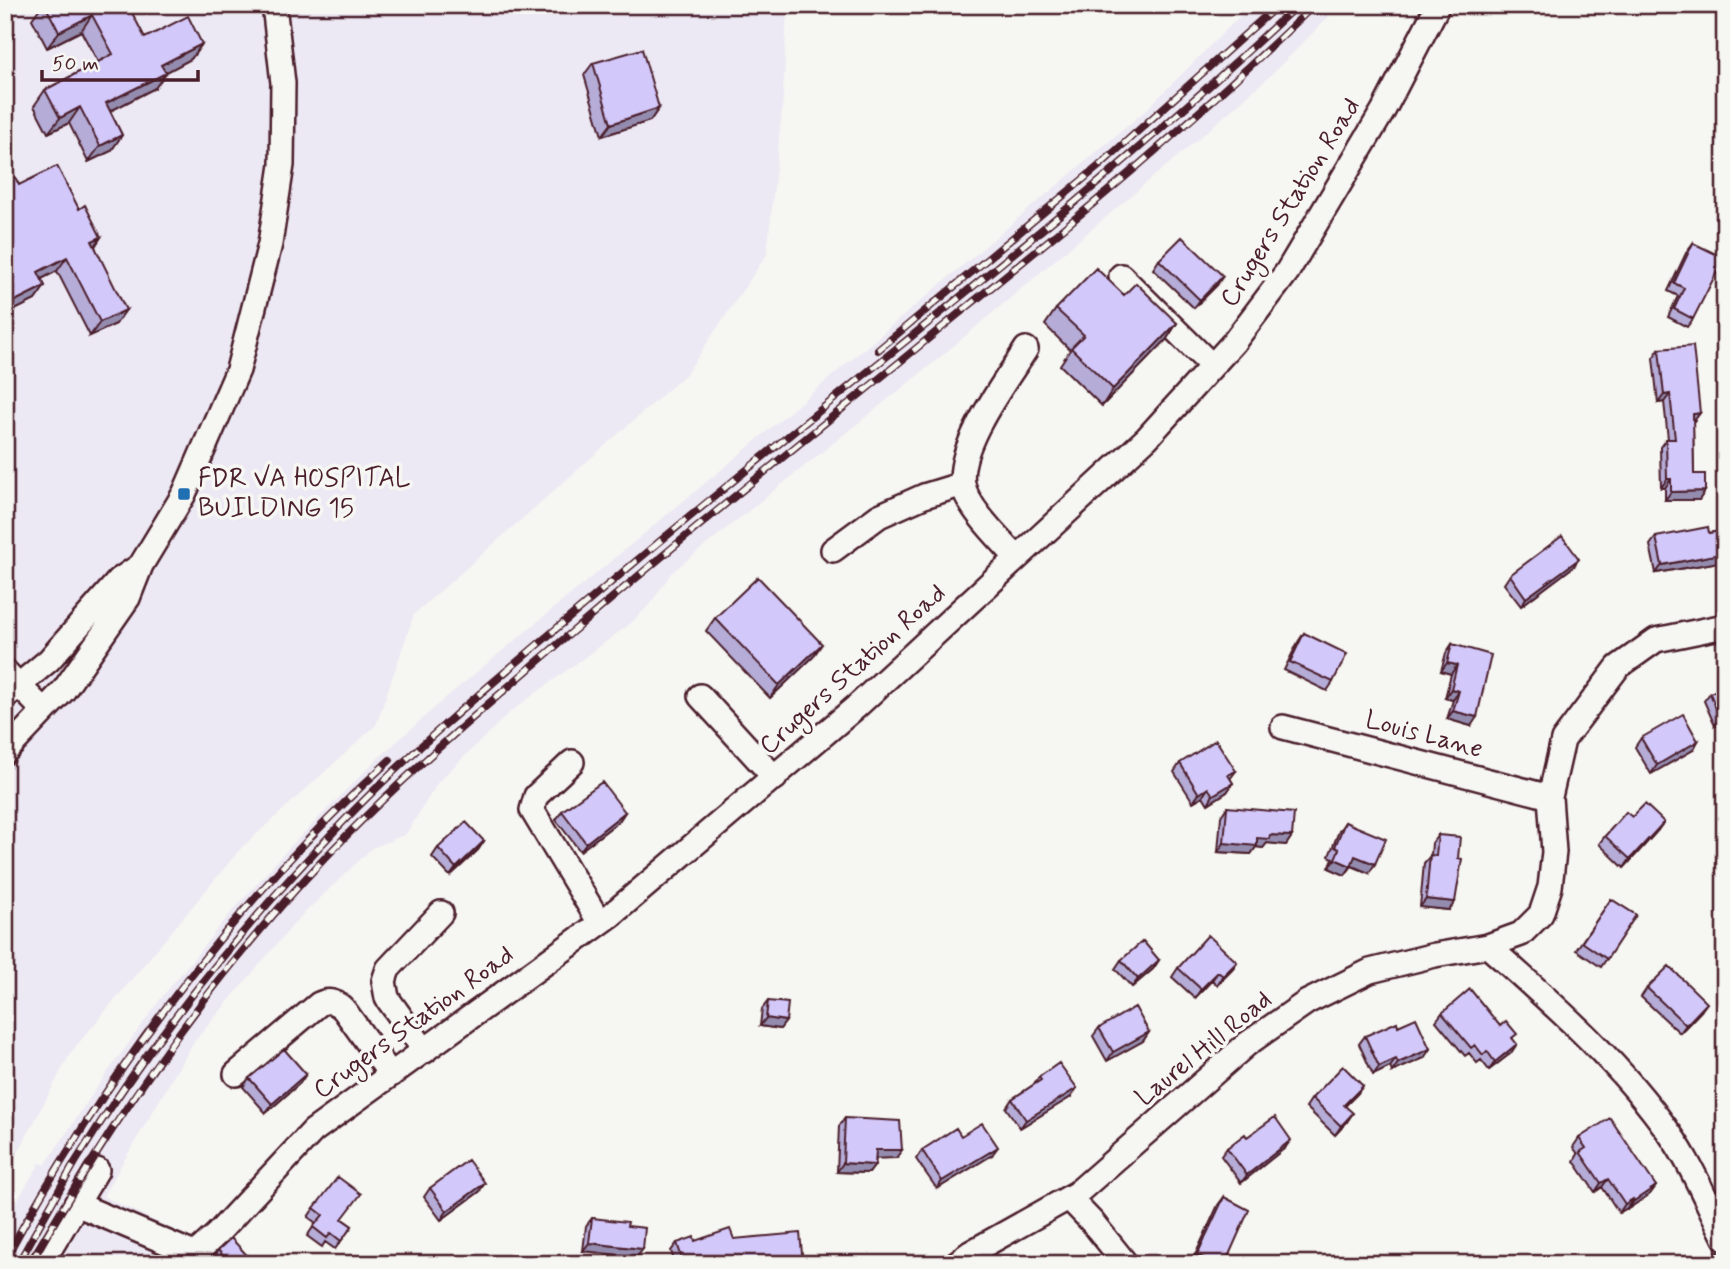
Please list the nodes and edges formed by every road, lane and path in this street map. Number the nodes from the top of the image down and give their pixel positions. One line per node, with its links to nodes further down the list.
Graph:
1 (275, 5): 9 (street)
2 (1438, 5): 5 (street, Crugers Station Road)
3 (1121, 276): 5 (street)
4 (1026, 349): 6 (street)
5 (1212, 366): 8 (street, Crugers Station Road)
6 (963, 484): 7 (street); 8 (street)
7 (833, 550)
8 (1017, 558): 17 (street, Crugers Station Road)
9 (141, 565): 11 (street); 13 (street)
10 (1725, 626): 18 (street, Laurel Hill Road)
11 (10, 685): 13 (street)
12 (700, 696): 17 (street)
13 (44, 711): 15 (street)
14 (1283, 727): 18 (street, Louis Lane)
15 (5, 752)
16 (572, 762): 20 (street)
17 (775, 778): 20 (street, Crugers Station Road)
18 (1550, 797): 21 (street, Laurel Hill Road)
19 (441, 913): 22 (street)
20 (600, 923): 22 (street, Crugers Station Road)
21 (1488, 946): 26 (street, Laurel Hill Road); 28 (street)
22 (425, 1051): 24 (street, Crugers Station Road)
23 (236, 1074): 24 (street)
24 (391, 1075): 29 (street, Crugers Station Road)
25 (97, 1170): 27 (street)
26 (1069, 1198): 31 (street, Laurel Hill Road); 32 (street)
27 (76, 1204): 29 (street); 30 (street)
28 (1725, 1238)
29 (189, 1259)
30 (41, 1264)
31 (956, 1264)
32 (1126, 1264)

